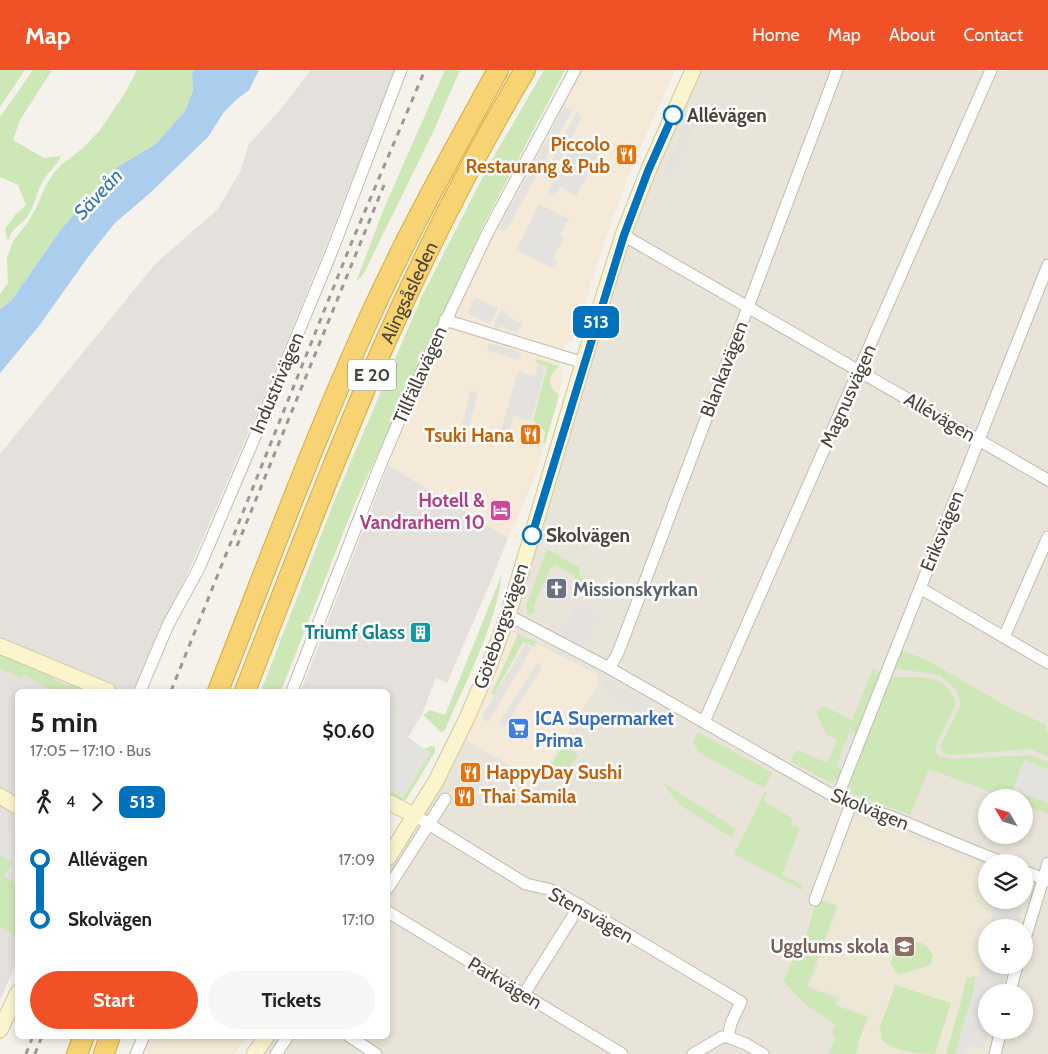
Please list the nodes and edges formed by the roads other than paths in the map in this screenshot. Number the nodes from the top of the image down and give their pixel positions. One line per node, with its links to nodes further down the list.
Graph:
1 (401, 70): 24 (street, Industrivägen)
2 (498, 70): 25 (highway, E 20)
3 (525, 70): 26 (highway, Alingsåsleden / E 20)
4 (575, 70): 11 (street, Tillfällavägen)
5 (693, 70): 8 (street, Göteborgsvägen)
6 (838, 70): 10 (street, Blankavägen)
7 (991, 70): 13 (street, Magnusvägen)
8 (624, 235): 10 (street, Allévägen); 12 (street, Göteborgsvägen)
9 (1048, 265): 14 (street, Eriksvägen)
10 (748, 307): 13 (street, Allévägen); 22 (street, Blankavägen)
11 (445, 320): 12 (street); 27 (street, Tillfällavägen)
12 (584, 363): 18 (street, Göteborgsvägen)
13 (859, 371): 14 (street, Allévägen); 28 (street, Magnusvägen)
14 (979, 440): 15 (street, Allévägen); 17 (street, Eriksvägen)
15 (1048, 480)
16 (1048, 537): 19 (street)
17 (920, 588): 19 (street); 30 (street, Eriksvägen)
18 (508, 615): 22 (street, Skolvägen); 35 (street, Göteborgsvägen)
19 (1004, 637): 21 (street)
20 (0, 646): 23 (street)
21 (1048, 662)
22 (610, 668): 28 (street, Skolvägen)
23 (103, 689)
24 (141, 689)
25 (219, 689)
26 (246, 689)
27 (293, 689)
28 (704, 722): 30 (street, Skolvägen)
29 (0, 796): 34 (street)
30 (837, 798): 33 (street, Skolvägen)
31 (446, 799): 36 (street)
32 (390, 803): 35 (street)
33 (851, 804): 37 (street, Skolvägen); 43 (street)
34 (15, 805)
35 (414, 815): 36 (street, Stensvägen); 38 (street, Göteborgsvägen)
36 (430, 824): 42 (street); 44 (street, Stensvägen)
37 (982, 854)
38 (390, 855)
39 (1048, 862): 41 (street)
40 (1033, 875): 41 (street)
41 (1045, 880): 46 (street)
42 (390, 885)
43 (814, 900)
44 (580, 905): 47 (street); 50 (street, Stensvägen)
45 (390, 913): 47 (street, Parkvägen)
46 (1032, 919)
47 (524, 994): 64 (street, Parkvägen)
48 (15, 998): 49 (street)
49 (0, 1030)
50 (728, 1037): 65 (street); 66 (street)
51 (83, 1039): 58 (highway)
52 (109, 1039): 59 (highway)
53 (143, 1039): 60 (street)
54 (265, 1039): 61 (street)
55 (286, 1039): 62 (street)
56 (354, 1039): 63 (street)
57 (999, 1039): 67 (street)
58 (78, 1054)
59 (104, 1054)
60 (136, 1054)
61 (254, 1054)
62 (276, 1054)
63 (376, 1054)
64 (622, 1054)
65 (693, 1054)
66 (763, 1054)
67 (995, 1054)

